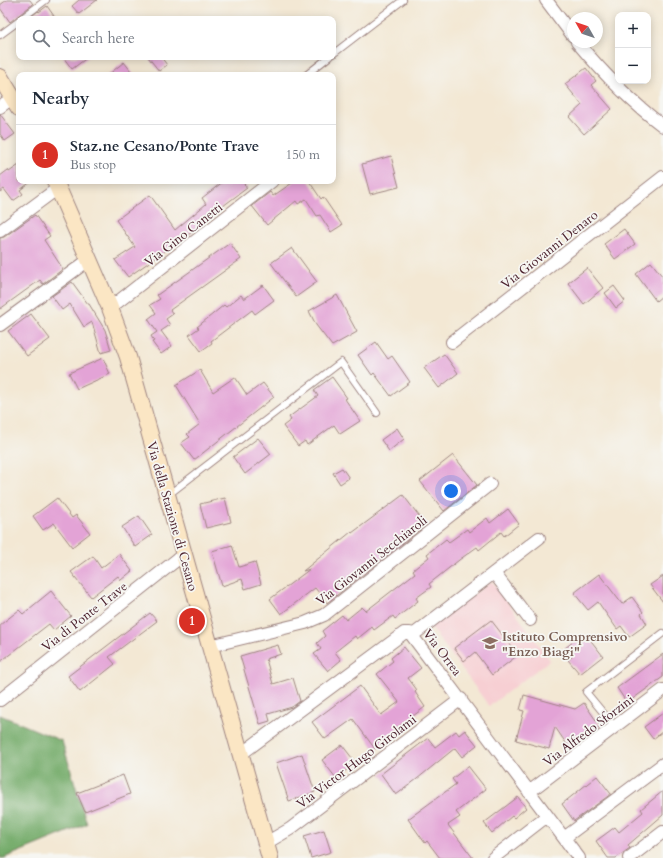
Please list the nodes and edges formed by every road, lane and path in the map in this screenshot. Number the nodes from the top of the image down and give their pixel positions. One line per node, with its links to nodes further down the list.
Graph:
1 (46, 0): 4 (lane)
2 (403, 0): 9 (lane)
3 (546, 0): 6 (street)
4 (25, 16)
5 (16, 23): 7 (lane)
6 (567, 28)
7 (0, 35)
8 (582, 48): 15 (street)
9 (336, 52)
10 (325, 60): 11 (lane)
11 (310, 72)
12 (0, 77): 13 (street)
13 (16, 102): 14 (street)
14 (0, 108)
15 (663, 126)
16 (663, 177): 23 (street, Via Giovanni Denaro)
17 (56, 184): 19 (street); 20 (street, Via della Stazione di Cesano)
18 (268, 184): 21 (street, Via Gino Canetti)
19 (0, 231)
20 (90, 259): 21 (street, Via della Stazione di Cesano); 22 (street)
21 (110, 308): 26 (street, Via della Stazione di Cesano)
22 (0, 325)
23 (452, 342)
24 (377, 413): 26 (lane)
25 (490, 484): 33 (street, Via Giovanni Secchiaroli)
26 (168, 495): 28 (street, Via della Stazione di Cesano)
27 (539, 538): 29 (street)
28 (184, 554): 33 (street, Via della Stazione di Cesano); 36 (street, Via di Ponte Trave)
29 (494, 573): 30 (street); 32 (street)
30 (530, 620)
31 (663, 633): 37 (lane)
32 (413, 635): 35 (street, Via Orrea); 38 (street, Via Orrea)
33 (210, 646): 38 (street, Via della Stazione di Cesano)
34 (663, 690): 37 (street, Via Alfredo Sforzini)
35 (461, 699): 40 (street, Via Orrea); 44 (street, Via Victor Hugo Girolami)
36 (0, 700)
37 (615, 727): 40 (street, Via Alfredo Sforzini)
38 (241, 754): 44 (street, Via della Stazione di Cesano)
39 (663, 764): 43 (street)
40 (529, 792): 41 (street, Via Orrea)
41 (547, 816): 43 (street, Via Orrea); 45 (street)
42 (663, 832): 47 (street)
43 (564, 838): 46 (street, Via Orrea)
44 (268, 851)
45 (493, 858)
46 (579, 858)
47 (629, 858)

